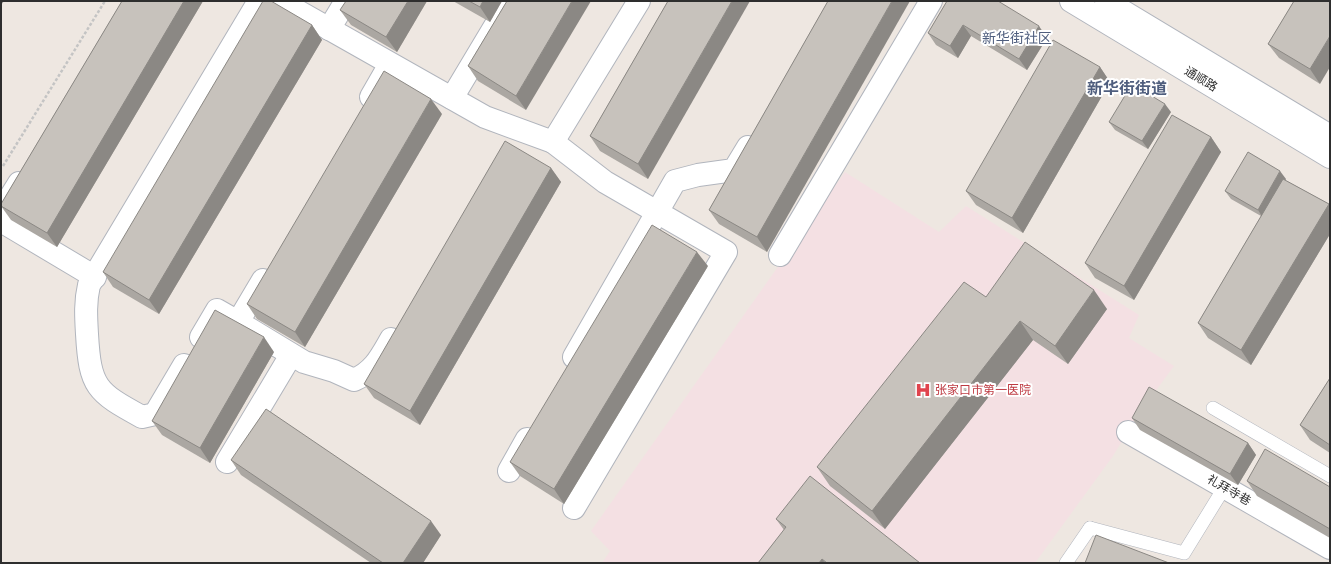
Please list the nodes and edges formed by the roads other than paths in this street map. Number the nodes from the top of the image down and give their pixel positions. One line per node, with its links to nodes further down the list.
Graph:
1 (259, 1): 25 (street)
2 (280, 1): 9 (street)
3 (346, 1): 9 (street)
4 (510, 1): 11 (street)
5 (639, 1): 16 (street)
6 (930, 1): 23 (street)
7 (1071, 1): 18 (street, 通顺路)
8 (1106, 1): 15 (street, 通顺路)
9 (329, 29): 10 (street)
10 (390, 64): 11 (street); 12 (street)
11 (452, 98): 13 (street)
12 (362, 112)
13 (514, 128): 16 (street); 17 (street)
14 (758, 130): 21 (street)
15 (1330, 136)
16 (553, 142): 21 (street)
17 (502, 148)
18 (1330, 157)
19 (30, 165): 20 (street)
20 (1, 212)
21 (656, 212): 29 (street); 39 (street)
22 (1, 221): 25 (street)
23 (780, 255)
24 (274, 261): 26 (street)
25 (95, 276): 26 (street)
26 (238, 322): 28 (street)
27 (400, 323): 28 (street)
28 (291, 355): 35 (street)
29 (563, 375)
30 (1213, 408): 33 (lane)
31 (536, 423): 36 (street)
32 (1128, 432): 38 (street, 礼拜寺巷)
33 (1270, 442): 34 (lane); 37 (lane)
34 (1263, 455)
35 (227, 462)
36 (509, 471)
37 (1330, 476)
38 (1238, 489): 40 (lane); 41 (street, 礼拜寺巷)
39 (574, 508)
40 (1090, 528): 42 (lane); 43 (lane)
41 (1330, 548)
42 (1066, 563)
43 (1076, 563)

